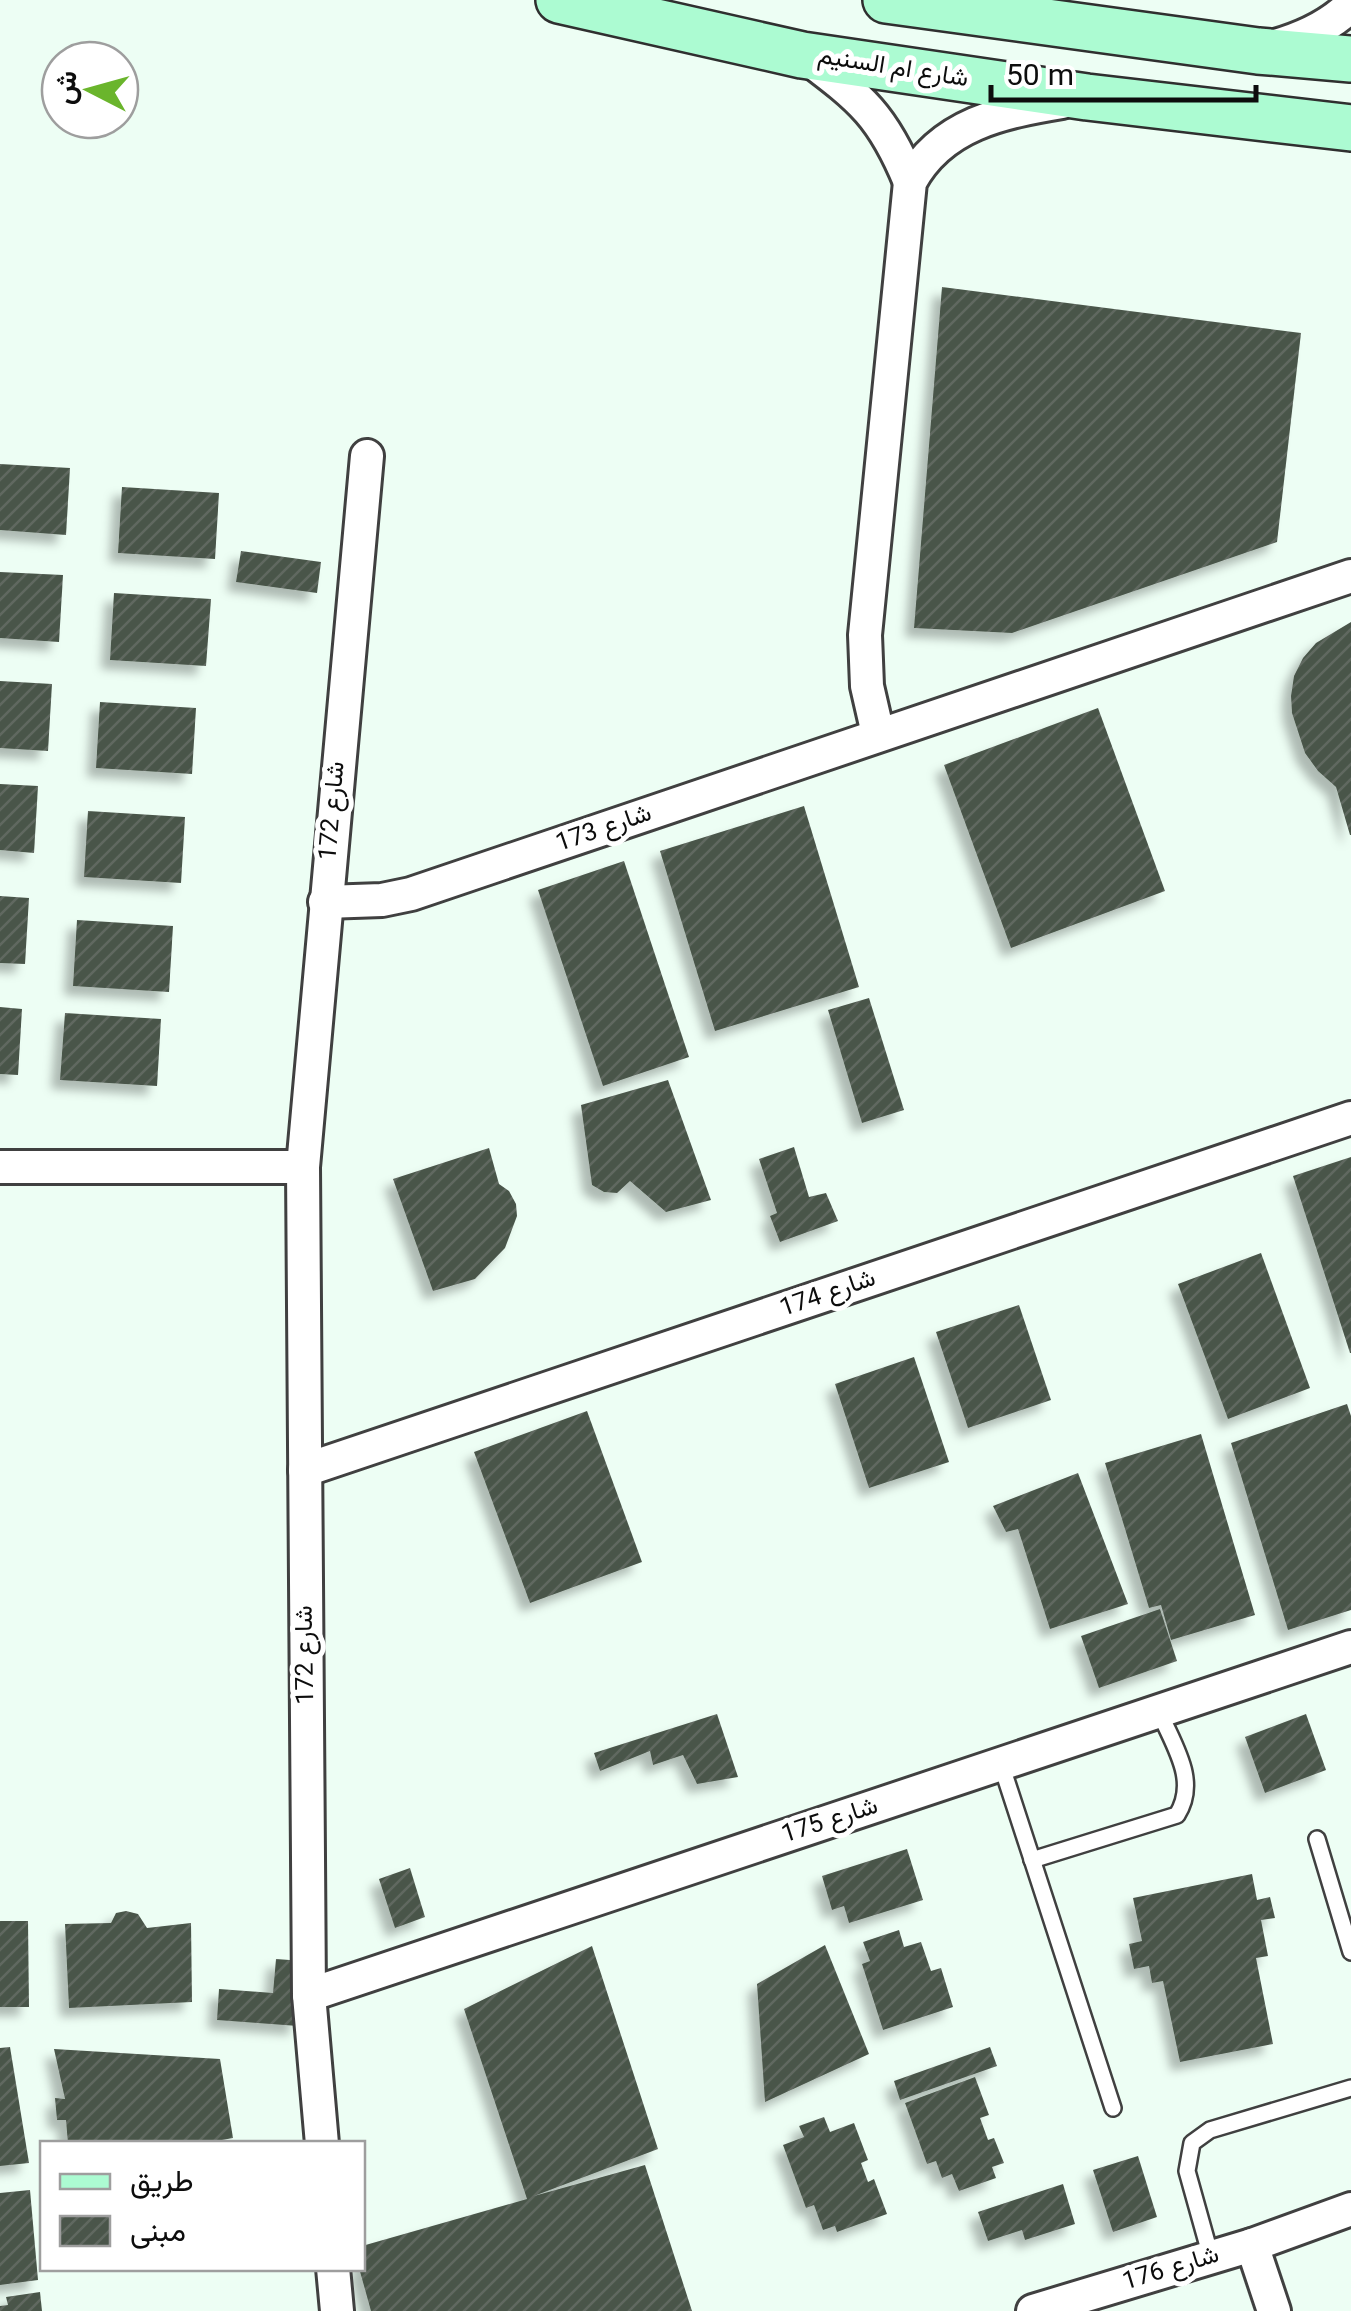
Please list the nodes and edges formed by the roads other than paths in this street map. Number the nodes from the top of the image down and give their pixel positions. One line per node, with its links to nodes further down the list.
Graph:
1 (559, 0): 5 (main road, شارع ام السنيم)
2 (886, 0): 4 (main road)
3 (1351, 5): 4 (street)
4 (1258, 51): 6 (main road)
5 (802, 54): 7 (main road, شارع ام السنيم); 9 (street)
6 (1351, 59)
7 (1087, 97): 8 (main road, شارع ام السنيم); 9 (street)
8 (1351, 128)
9 (910, 182): 12 (street)
10 (368, 456): 13 (street, شارع 172)
11 (1351, 576): 12 (street, شارع 173)
12 (878, 734): 13 (street, شارع 173)
13 (325, 902): 16 (street, شارع 172)
14 (1351, 1118): 17 (street, شارع 174)
15 (0, 1167): 16 (street)
16 (303, 1167): 17 (street, شارع 172)
17 (305, 1470): 24 (street, شارع 172)
18 (1351, 1646): 19 (street, شارع 175)
19 (1159, 1711): 20 (street, شارع 175); 22 (lane)
20 (1001, 1764): 22 (lane); 24 (street, شارع 175)
21 (1318, 1839): 23 (lane)
22 (1032, 1860): 26 (lane)
23 (1351, 1952)
24 (309, 1995): 27 (street, شارع 172)
25 (1351, 2088): 30 (lane)
26 (1112, 2108)
27 (322, 2141)
28 (1351, 2210): 29 (street, شارع 176)
29 (1252, 2245): 30 (street, شارع 176); 34 (street, شارع 176)
30 (1211, 2257): 33 (street, شارع 176)
31 (334, 2271): 32 (street)
32 (337, 2311)
33 (1033, 2311)
34 (1274, 2311)

